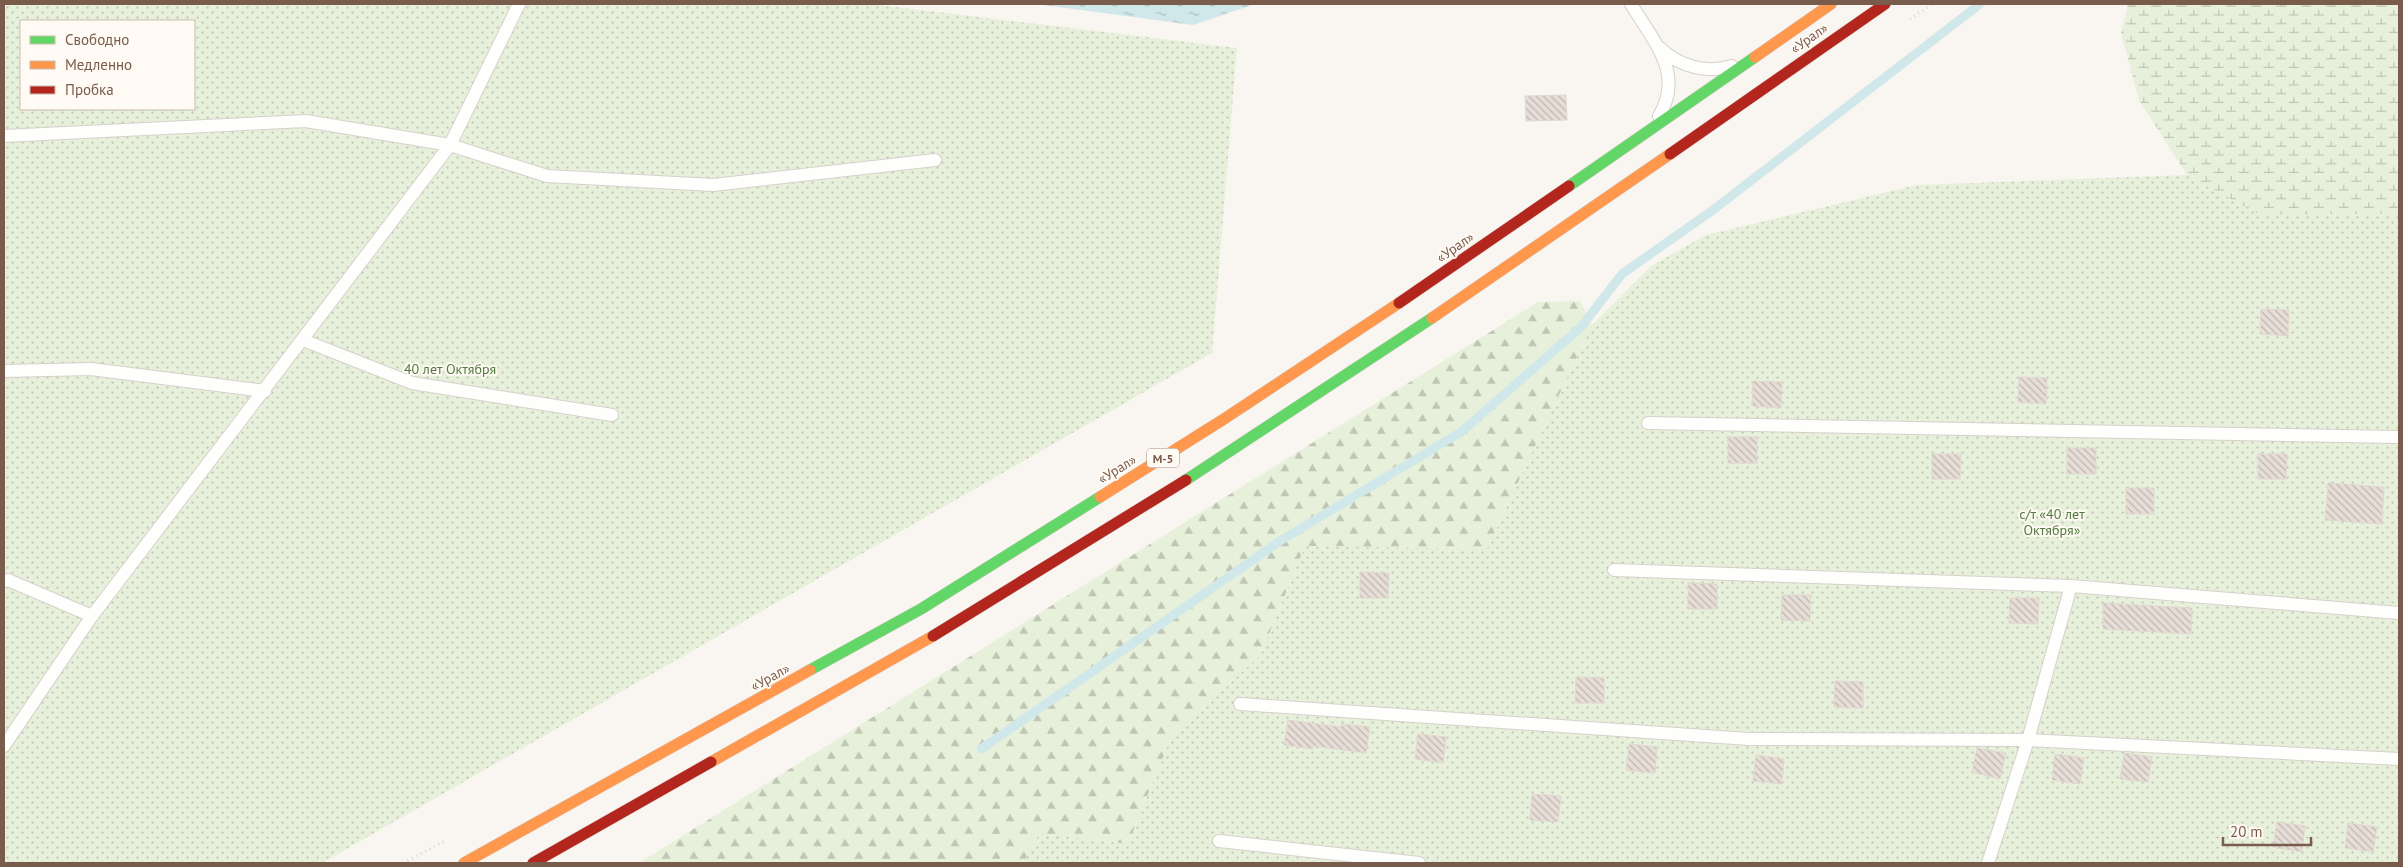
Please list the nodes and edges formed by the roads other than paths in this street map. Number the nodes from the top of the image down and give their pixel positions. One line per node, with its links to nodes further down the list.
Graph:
1 (519, 4): 9 (lane)
2 (1631, 4): 5 (lane)
3 (1831, 4): 6 (highway, «Урал» / М-5)
4 (1885, 4): 28 (highway, «Урал» / М-5)
5 (1656, 45): 6 (lane); 7 (lane)
6 (1752, 59): 7 (highway, «Урал» / М-5)
7 (1647, 132): 27 (highway, «Урал» / М-5)
8 (4, 136): 9 (lane)
9 (450, 145): 10 (lane); 11 (lane)
10 (934, 160)
11 (303, 340): 13 (lane); 14 (lane)
12 (4, 371): 13 (lane)
13 (265, 391): 21 (lane)
14 (612, 416)
15 (1648, 423): 16 (lane)
16 (2399, 437)
17 (1614, 570): 19 (lane)
18 (4, 580): 21 (lane)
19 (2071, 586): 20 (lane); 23 (lane)
20 (2399, 613)
21 (92, 616): 24 (lane)
22 (1240, 704): 23 (lane)
23 (2028, 740): 25 (lane); 30 (lane)
24 (4, 746)
25 (2399, 759)
26 (1219, 840): 29 (lane)
27 (464, 863)
28 (533, 863)
29 (1419, 863)
30 (1988, 863)

